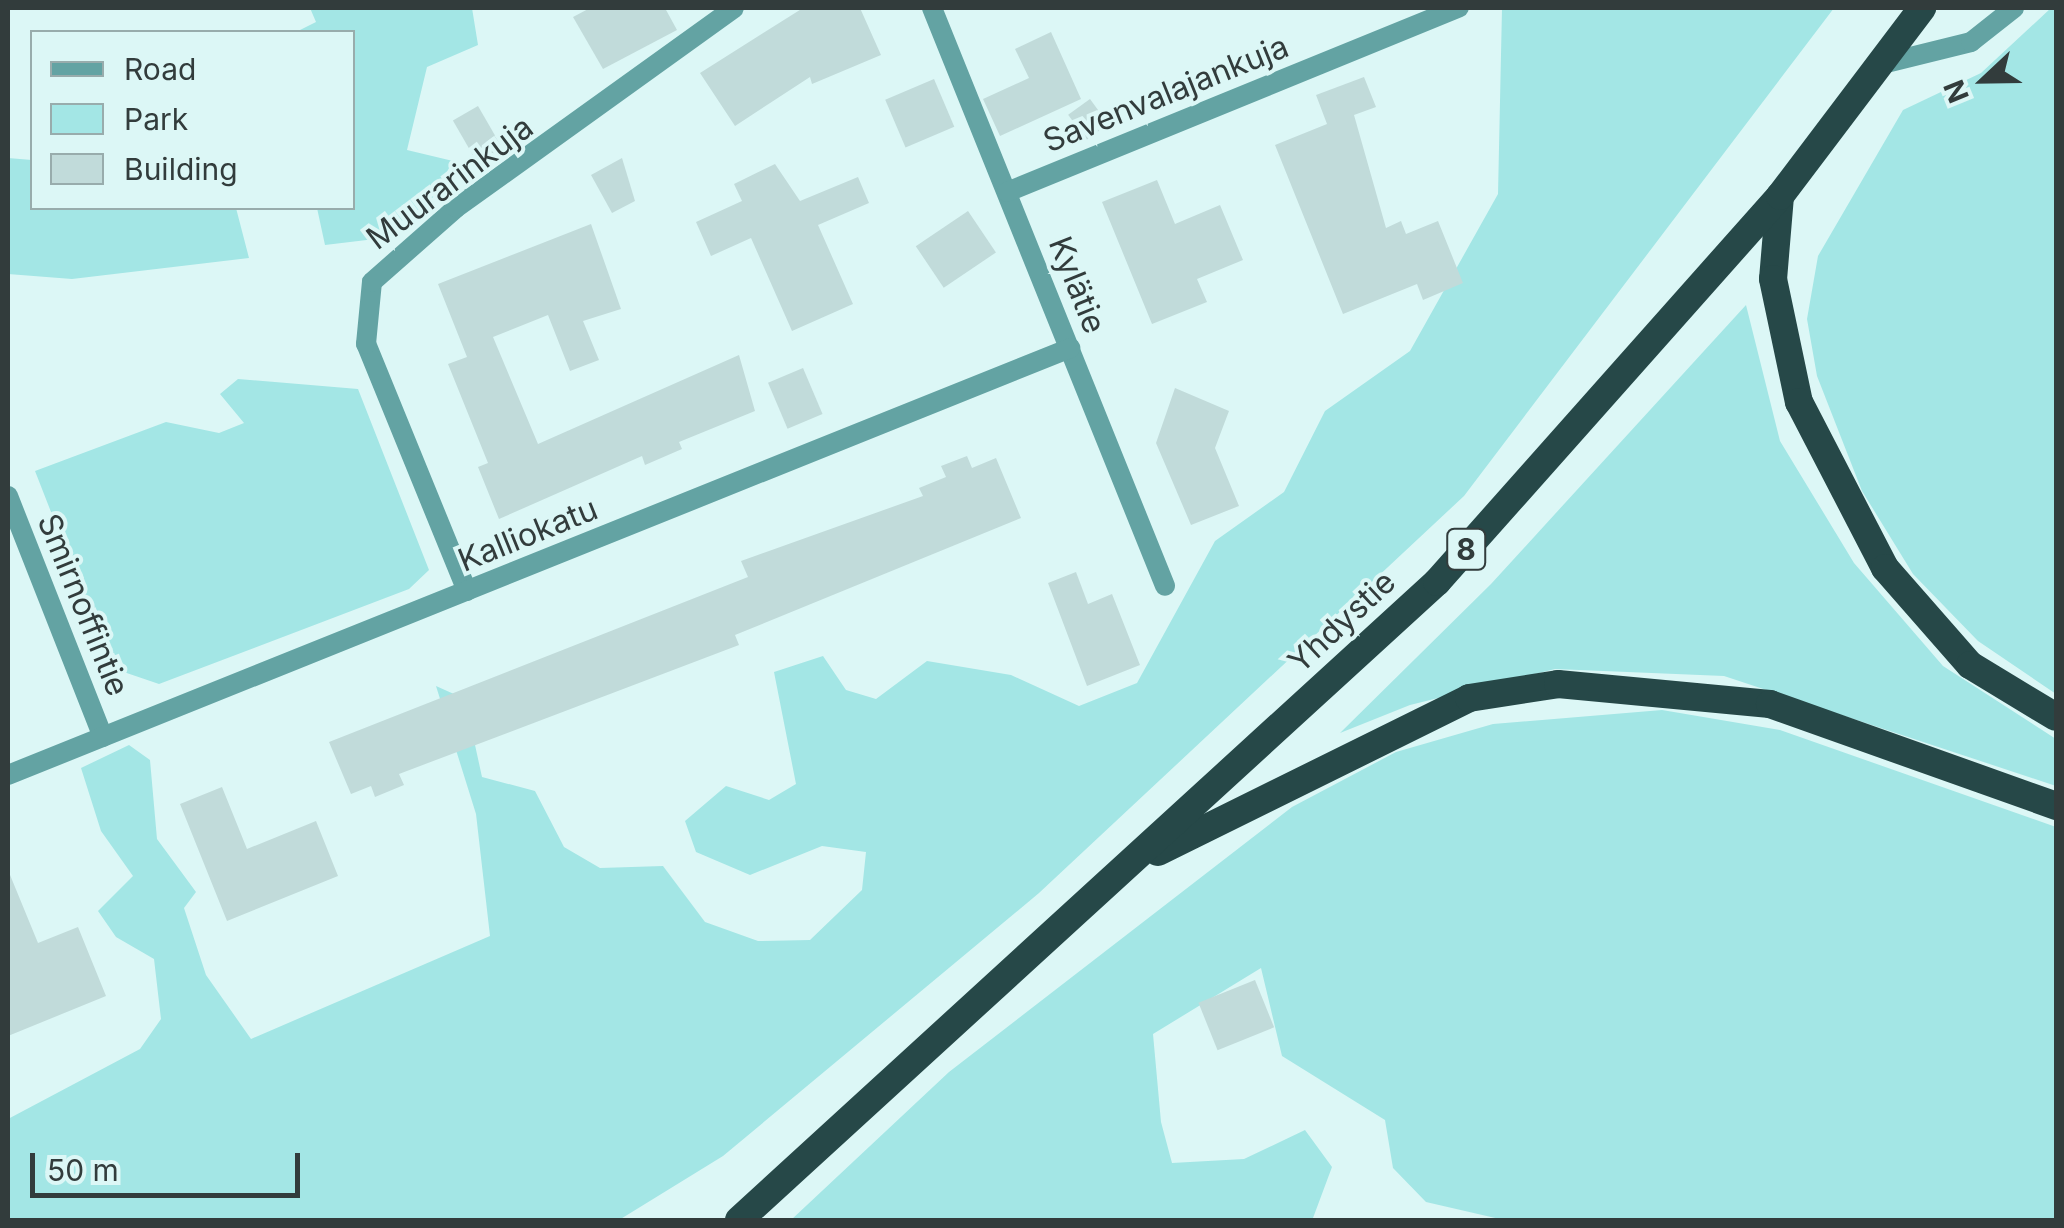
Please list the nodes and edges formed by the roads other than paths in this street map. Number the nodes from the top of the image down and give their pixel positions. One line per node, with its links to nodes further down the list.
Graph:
1 (734, 8): 12 (street, Muurarinkuja)
2 (932, 8): 7 (street, Kylätie)
3 (1459, 8): 7 (street, Savenvalajankuja)
4 (1922, 8): 6 (highway, Yhdystie / 8)
5 (2014, 8): 6 (street)
6 (1878, 66): 8 (highway, Yhdystie / 8)
7 (1007, 192): 9 (street, Kylätie)
8 (1780, 196): 13 (highway); 17 (highway, Yhdystie / 8)
9 (1070, 348): 11 (street, Kylätie); 12 (street, Kalliokatu)
10 (8, 496): 14 (street, Smirnoffintie)
11 (1165, 586)
12 (468, 591): 14 (street, Kalliokatu)
13 (2056, 717)
14 (104, 737): 15 (street, Kalliokatu)
15 (8, 775)
16 (2056, 806): 17 (highway)
17 (1121, 872): 18 (highway, Yhdystie / 8)
18 (739, 1220)

